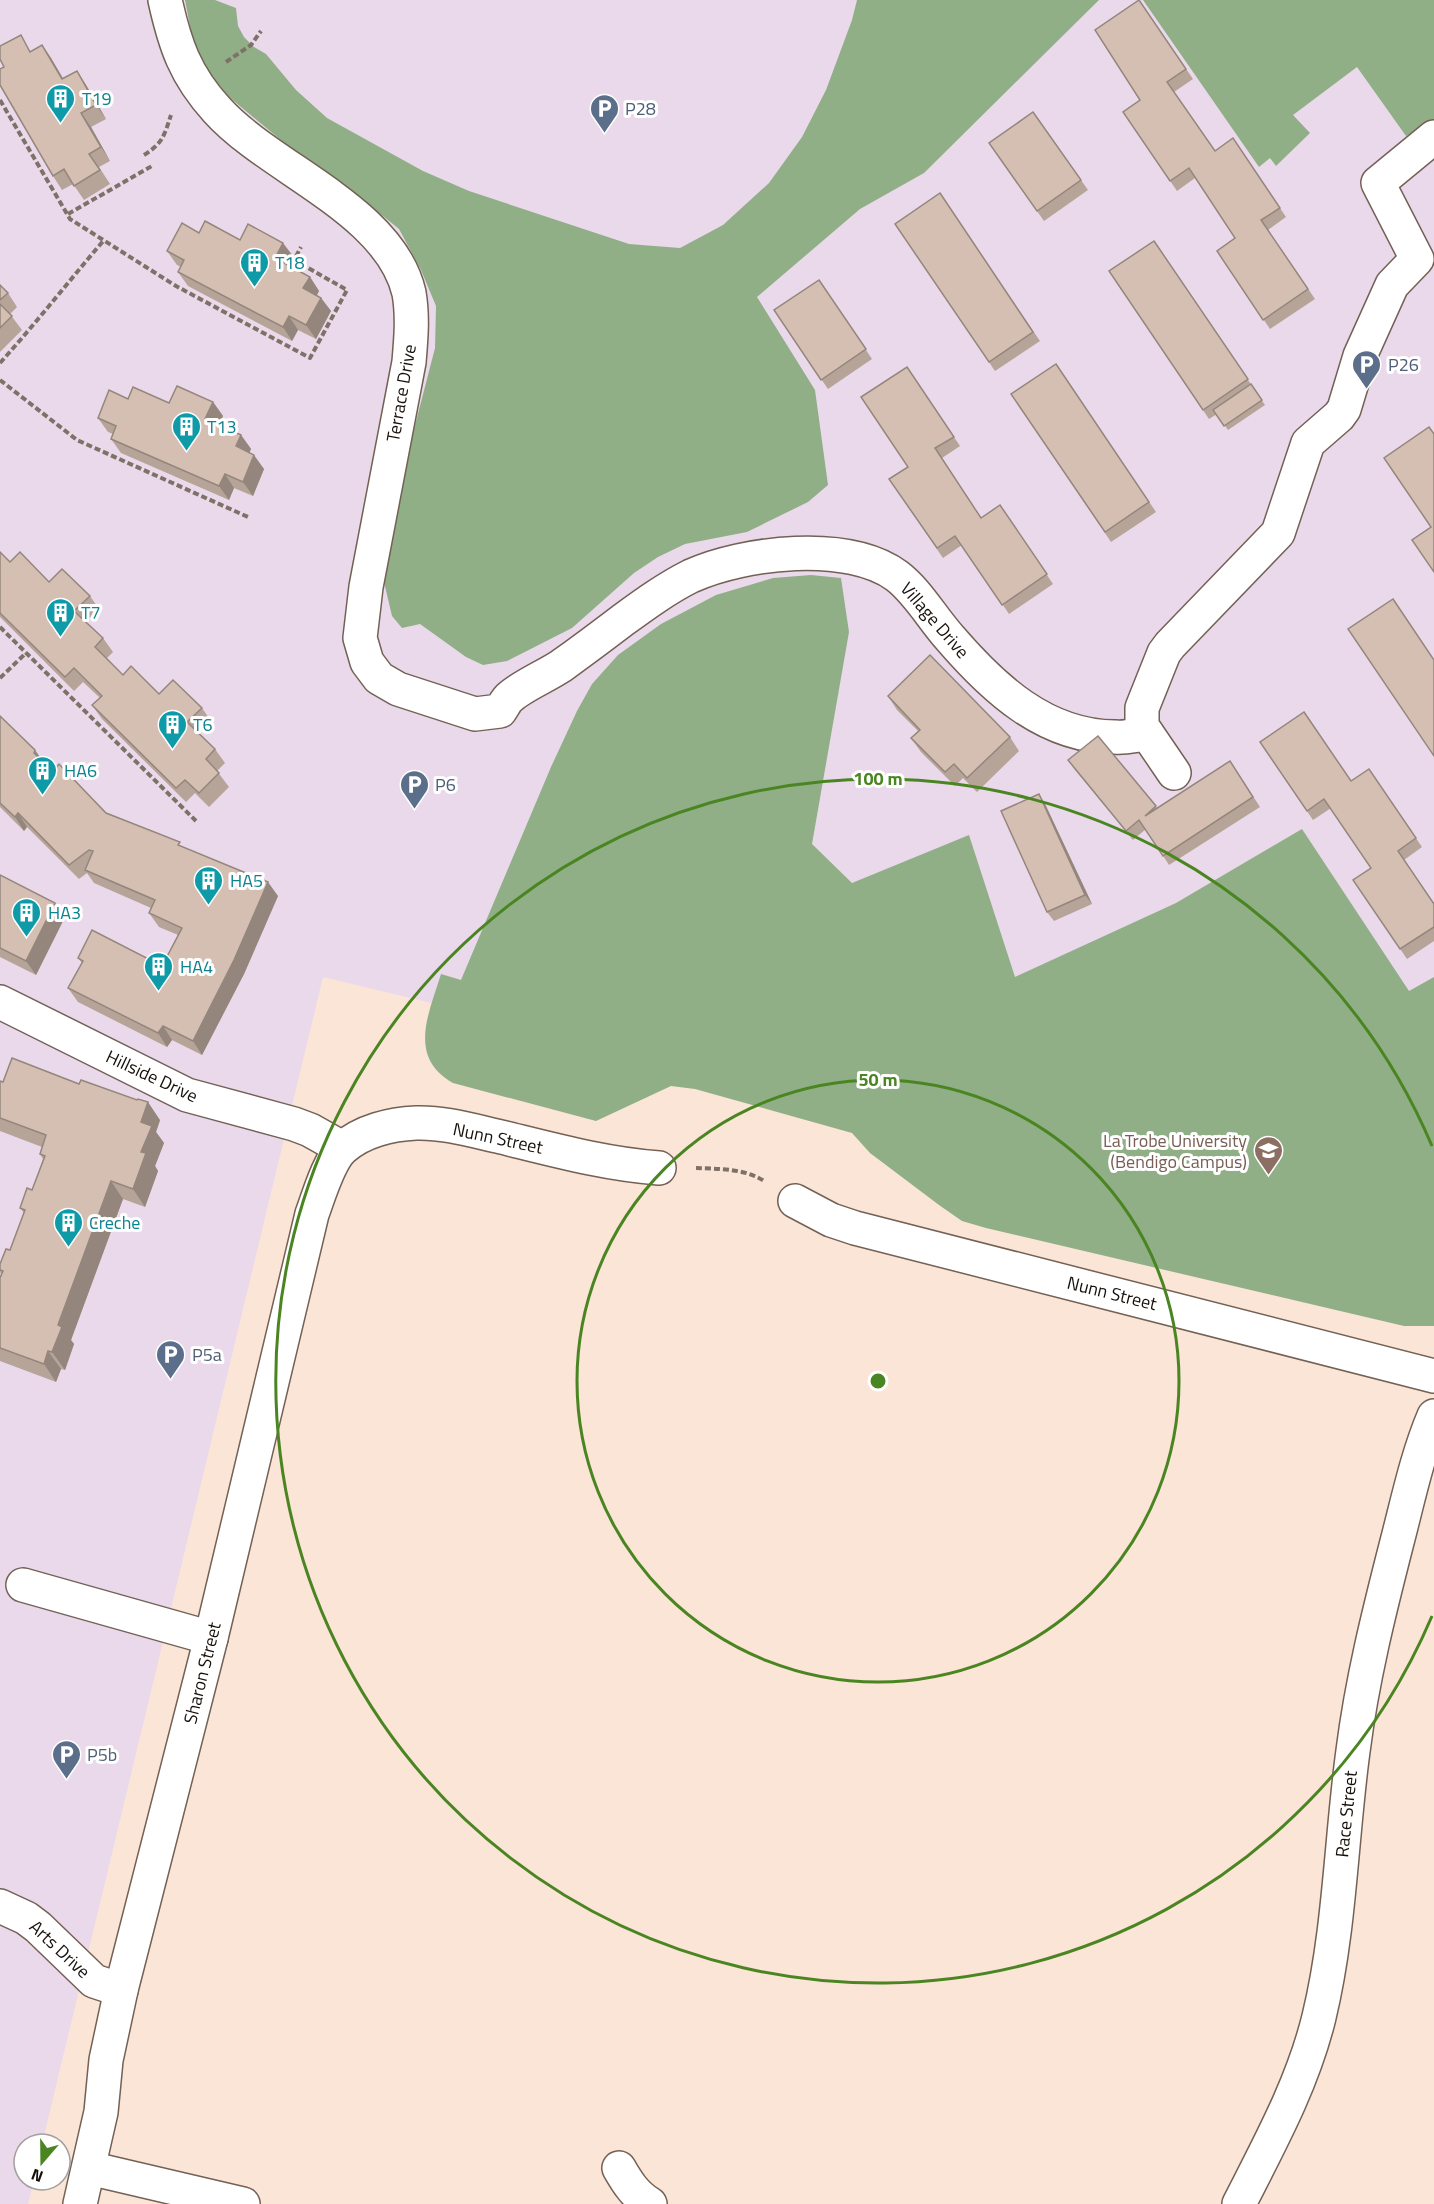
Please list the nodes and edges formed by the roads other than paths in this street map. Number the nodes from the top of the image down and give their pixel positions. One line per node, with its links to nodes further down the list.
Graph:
1 (165, 0): 3 (street, Terrace Drive)
2 (1434, 137): 4 (street)
3 (500, 711): 4 (street, Village Drive)
4 (1147, 734): 5 (street)
5 (1174, 773)
6 (0, 1002): 7 (street, Hillside Drive)
7 (342, 1148): 8 (street, Nunn Street); 13 (street, Sharon Street)
8 (659, 1168)
9 (795, 1201): 10 (street, Nunn Street)
10 (1434, 1376)
11 (1434, 1416): 21 (street, Race Street)
12 (23, 1584): 13 (street)
13 (211, 1638): 15 (street, Sharon Street)
14 (0, 1905): 15 (street, Arts Drive)
15 (121, 1990): 16 (street, Sharon Street)
16 (89, 2168): 18 (street, Sharon Street); 19 (street)
17 (619, 2168): 20 (street)
18 (80, 2204)
19 (243, 2204)
20 (650, 2204)
21 (1239, 2204)

